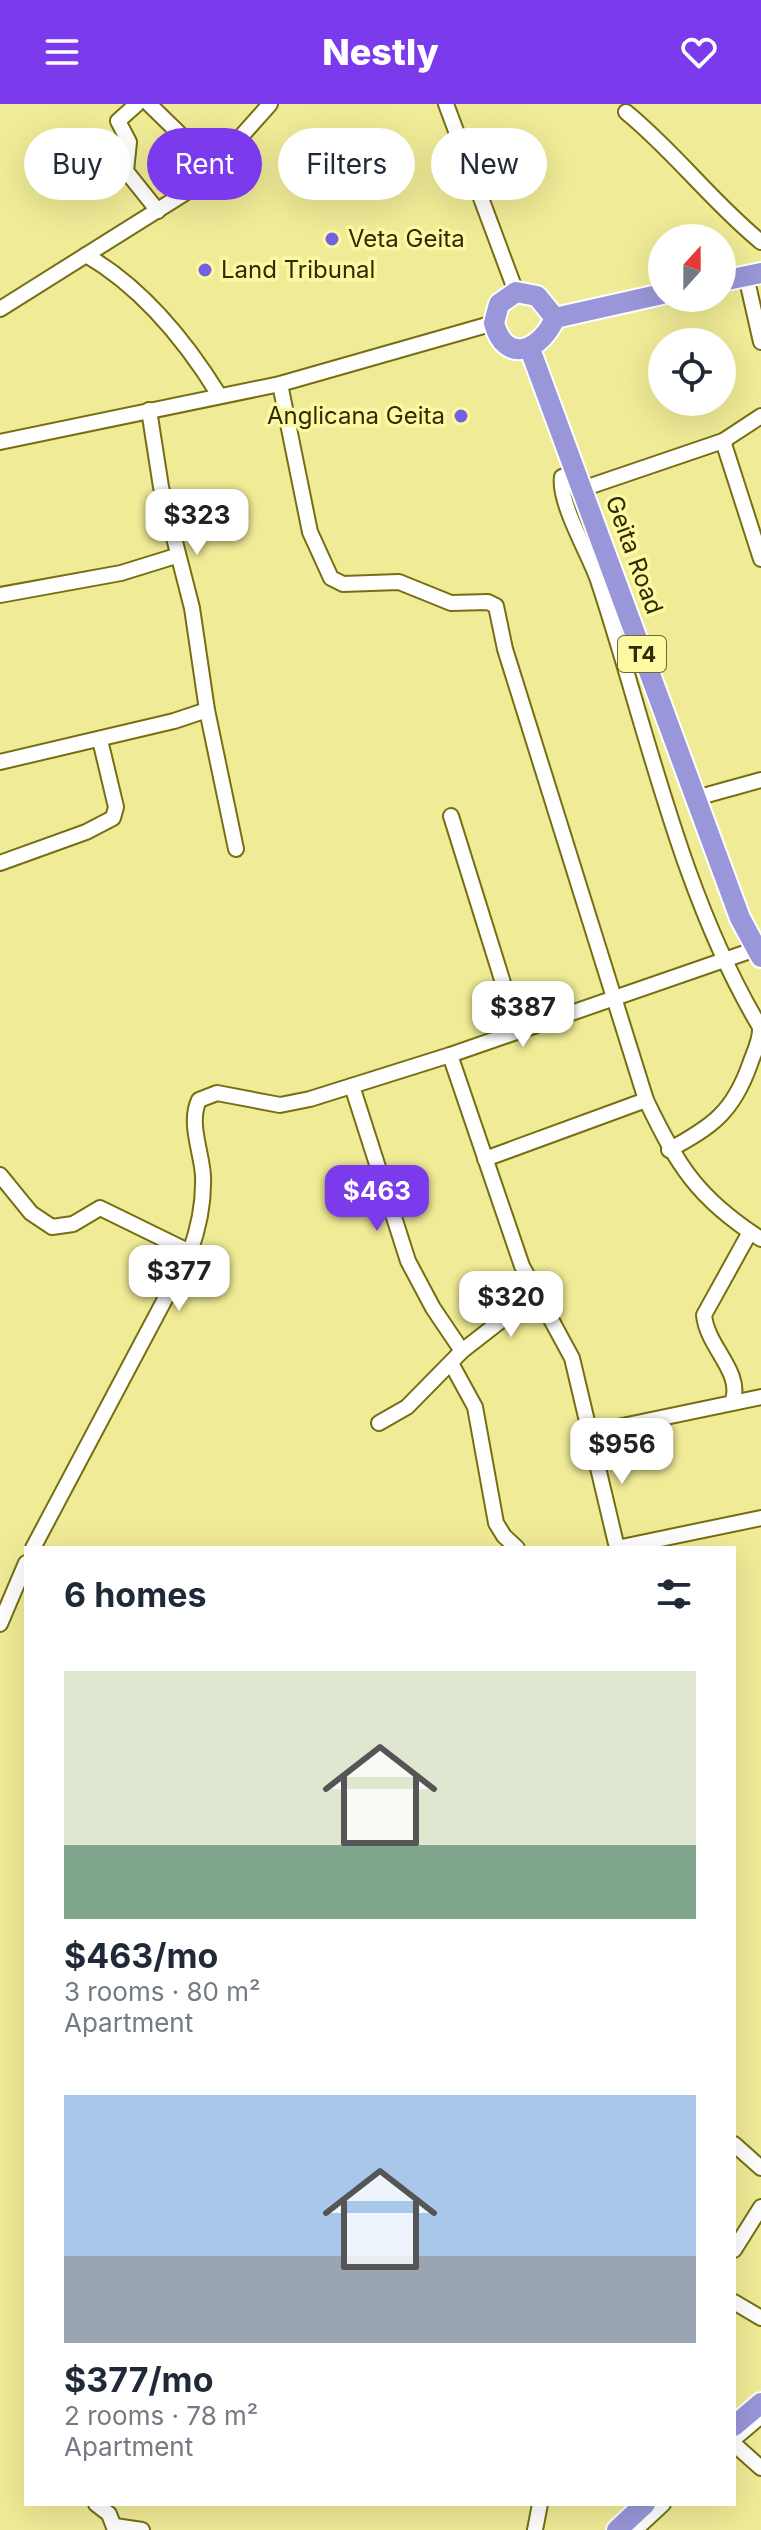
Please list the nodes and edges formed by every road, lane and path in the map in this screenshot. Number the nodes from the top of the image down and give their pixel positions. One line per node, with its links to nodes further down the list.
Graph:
1 (137, 104): 9 (street)
2 (149, 104): 6 (street)
3 (270, 104): 7 (street)
4 (446, 104): 13 (street)
5 (626, 112): 10 (street)
6 (174, 128)
7 (248, 128)
8 (173, 200): 9 (street)
9 (158, 211): 11 (street)
10 (761, 242)
11 (86, 255): 15 (street); 21 (street)
12 (753, 274): 18 (street)
13 (516, 292): 16 (highway); 17 (highway)
14 (648, 297): 16 (highway)
15 (0, 309)
16 (555, 318): 19 (highway)
17 (494, 323): 19 (highway); 20 (street)
18 (761, 342)
19 (530, 349): 26 (highway, Geita Road / T4)
20 (280, 384): 21 (street); 40 (street)
21 (219, 395): 22 (street)
22 (149, 410): 25 (street); 27 (street)
23 (761, 416): 24 (street)
24 (723, 441): 26 (street); 28 (street)
25 (0, 442)
26 (579, 480): 34 (highway, Geita Road / T4); 39 (street)
27 (176, 556): 29 (street); 30 (street)
28 (761, 559)
29 (0, 595)
30 (207, 710): 31 (street); 36 (street)
31 (100, 740): 32 (street); 37 (street)
32 (0, 762)
33 (761, 780): 34 (street)
34 (696, 798): 38 (highway, Geita Road / T4)
35 (451, 816): 41 (street)
36 (236, 849)
37 (0, 863)
38 (758, 948): 39 (street)
39 (724, 959): 40 (street); 45 (street)
40 (613, 996): 41 (street); 44 (street)
41 (518, 1031): 42 (street)
42 (450, 1055): 43 (street); 46 (street)
43 (352, 1086): 49 (street); 51 (street)
44 (646, 1100): 45 (street); 46 (street)
45 (669, 1150): 48 (street)
46 (485, 1159): 50 (street)
47 (0, 1175): 49 (street)
48 (756, 1235): 54 (street)
49 (190, 1252): 58 (street)
50 (534, 1295): 51 (street); 56 (street)
51 (462, 1351): 52 (street)
52 (452, 1365): 55 (street); 59 (street)
53 (761, 1397): 54 (street)
54 (733, 1400): 56 (street)
55 (379, 1423)
56 (589, 1433): 60 (street)
57 (761, 1518): 61 (street)
58 (34, 1546)
59 (515, 1546)
60 (617, 1546)
61 (627, 1546)
62 (24, 1568): 63 (street)
63 (0, 1624)
64 (736, 2146): 65 (street)
65 (761, 2168)
66 (761, 2207): 67 (street)
67 (736, 2247)
68 (736, 2303): 69 (street)
69 (761, 2318)
70 (761, 2403): 72 (highway)
71 (761, 2416): 73 (street)
72 (736, 2424)
73 (736, 2440)
74 (736, 2444): 75 (street)
75 (761, 2468)
76 (98, 2506): 80 (street)
77 (540, 2506): 82 (street)
78 (640, 2506): 83 (highway)
79 (661, 2506): 84 (street)
80 (115, 2528): 81 (street)
81 (142, 2530)
82 (535, 2530)
83 (617, 2530)
84 (635, 2530)

